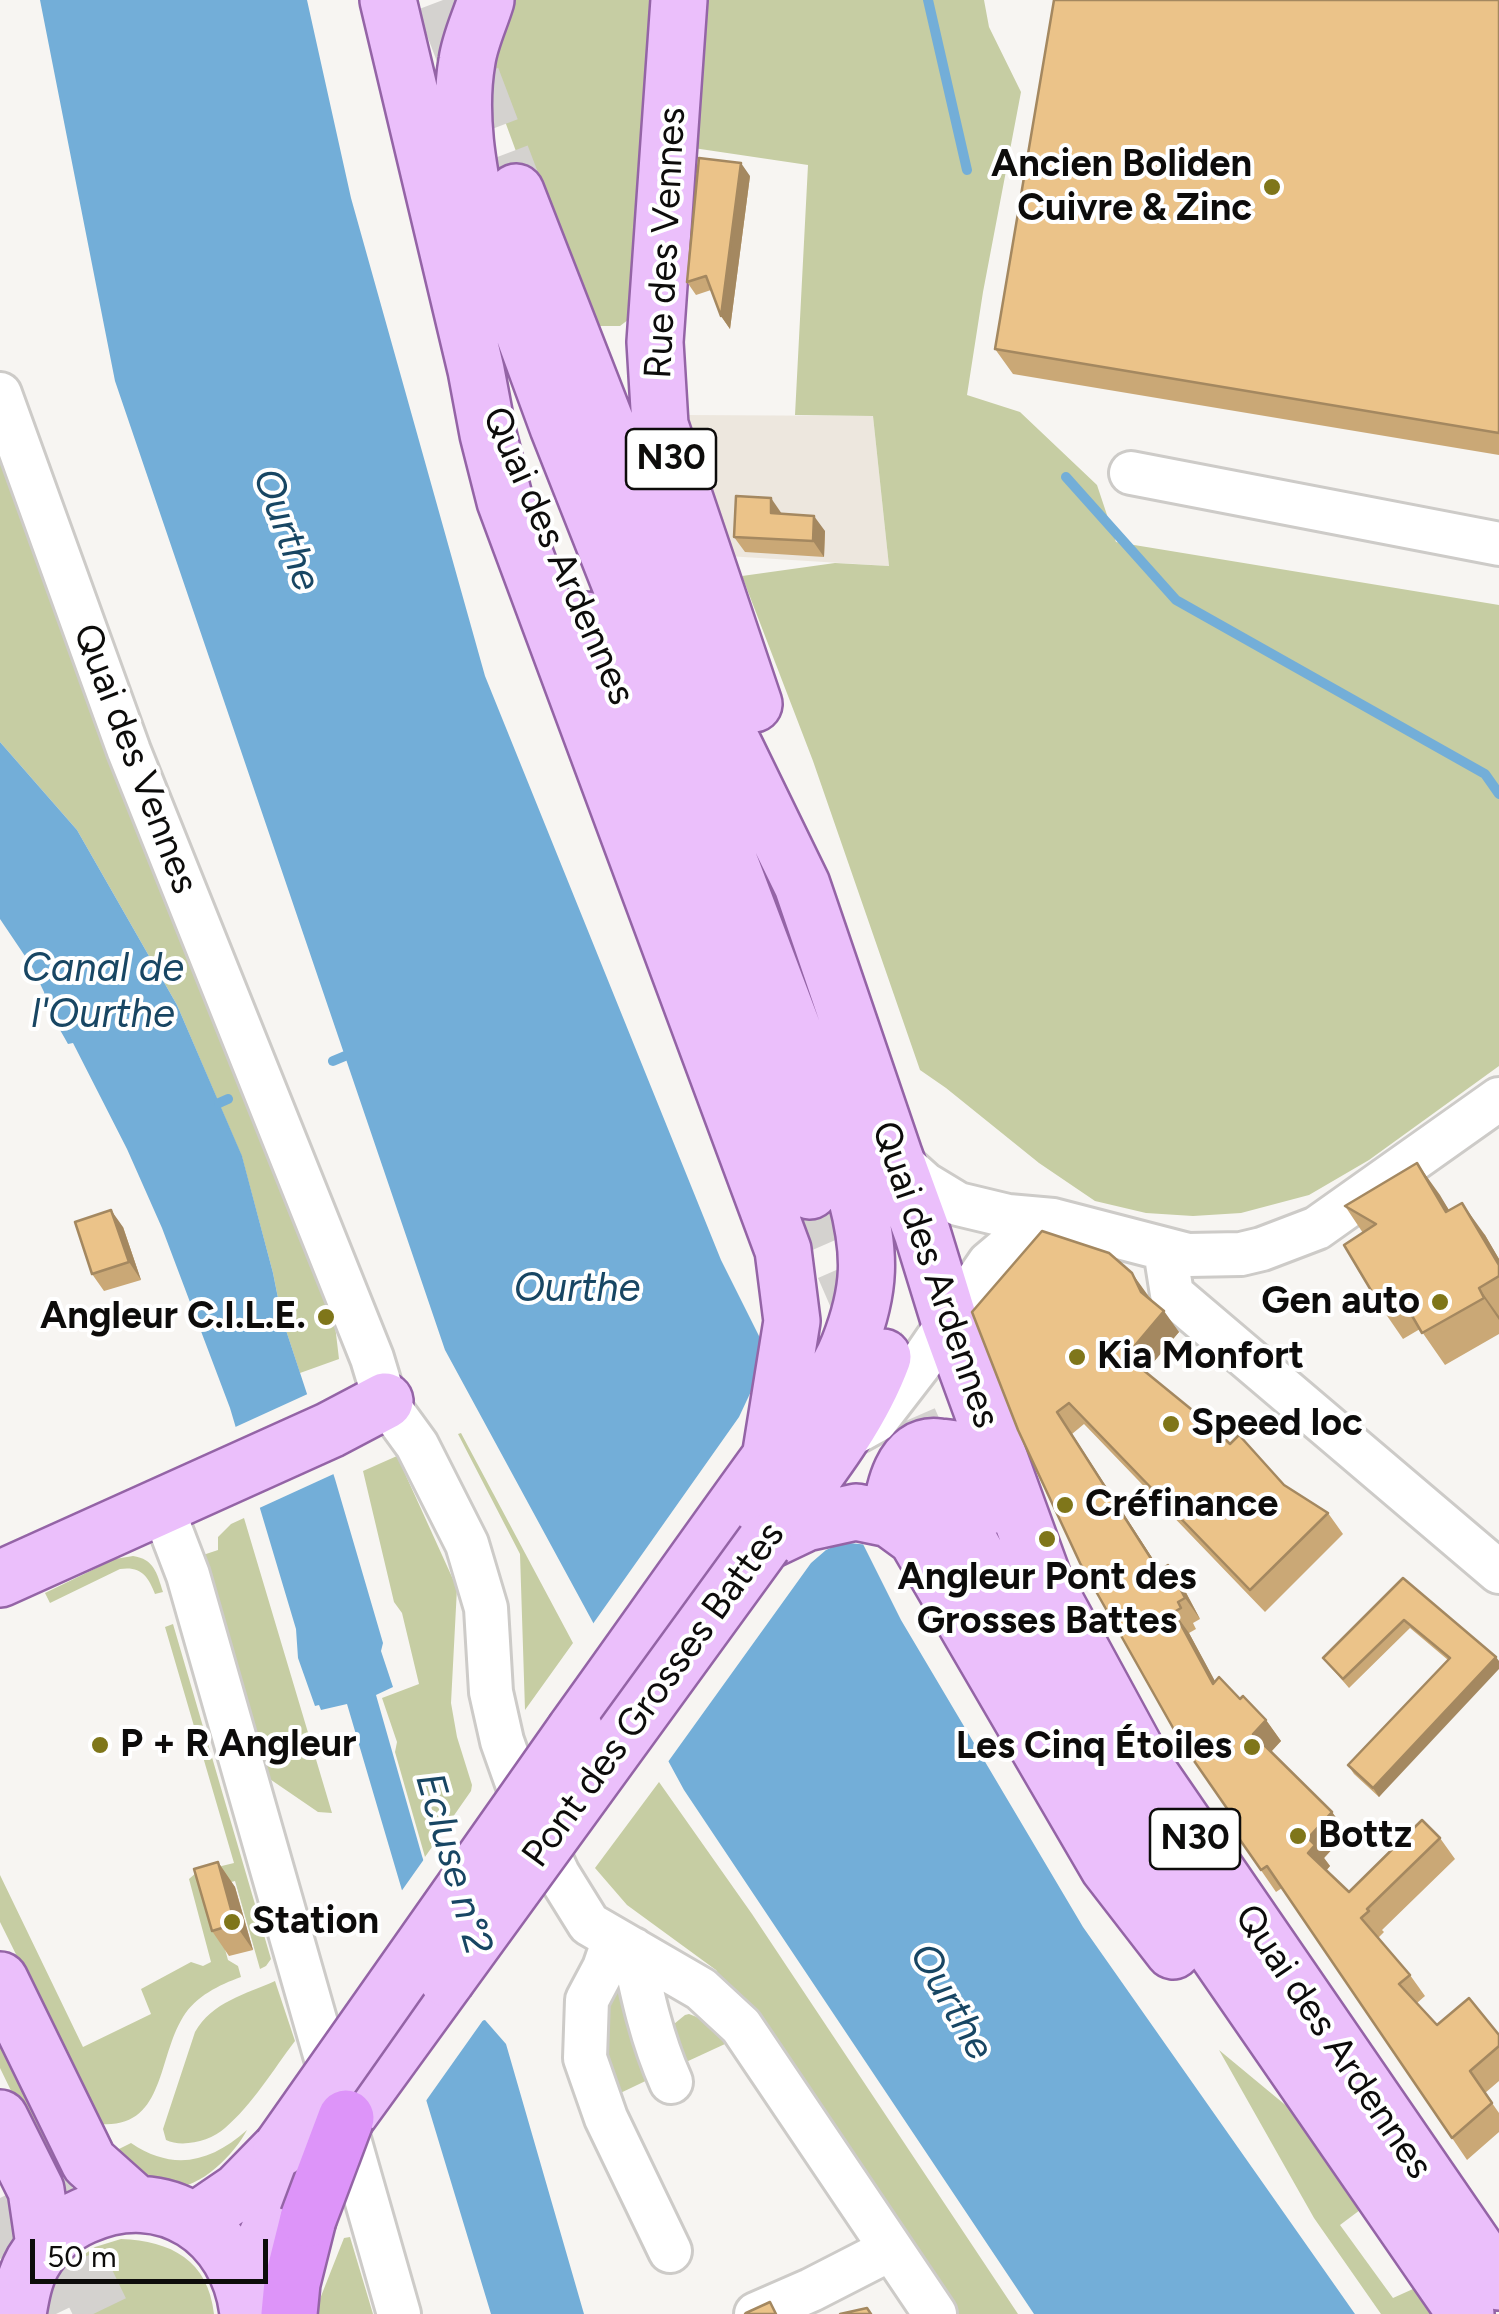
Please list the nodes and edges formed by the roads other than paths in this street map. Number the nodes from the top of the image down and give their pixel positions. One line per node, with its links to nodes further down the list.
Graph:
1 (388, 0): 5 (main road, Quai des Ardennes)
2 (486, 0): 4 (main road)
3 (676, 5): 10 (main road, Rue des Vennes / N30)
4 (495, 195): 9 (main road); 10 (main road, Quai des Ardennes); 20 (main road, Pont des Grosses Battes)
5 (476, 370): 9 (main road, Quai des Ardennes); 15 (main road, Quai des Ardennes)
6 (0, 394): 18 (street, Quai des Vennes)
7 (1131, 473): 8 (street)
8 (1499, 544)
9 (644, 752): 13 (main road, Quai des Ardennes)
10 (802, 885): 12 (main road, Quai des Ardennes)
11 (1499, 1099): 16 (street)
12 (894, 1155): 14 (street); 17 (main road, Quai des Ardennes / N30); 19 (main road, Pont des Grosses Battes)
13 (810, 1191)
14 (1054, 1220): 16 (street); 17 (street)
15 (784, 1250): 20 (main road, Pont des Grosses Battes)
16 (1165, 1250): 25 (street)
17 (948, 1320): 19 (street); 27 (main road, Quai des Ardennes / N30)
18 (385, 1401): 22 (main road); 28 (street, Quai des Vennes)
19 (836, 1444): 24 (main road, Pont des Grosses Battes)
20 (770, 1458): 34 (main road, Pont des Grosses Battes, bridge)
21 (940, 1489): 30 (main road, Quai des Ardennes / N30)
22 (181, 1498): 26 (main road); 42 (street)
23 (890, 1518): 24 (main road); 27 (main road); 30 (main road)
24 (764, 1544): 33 (main road, Pont des Grosses Battes, bridge)
25 (1499, 1572)
26 (0, 1579)
27 (1045, 1583): 39 (main road, Quai des Ardennes / N30)
28 (624, 1944): 31 (street); 37 (street, Quai des Vennes); 38 (street)
29 (0, 1980): 35 (main road)
30 (1276, 2042): 45 (main road, Quai des Ardennes / N30)
31 (671, 2082)
32 (0, 2118): 40 (main road)
33 (346, 2118): 34 (highway, bridge)
34 (294, 2184): 36 (main road, Pont des Grosses Battes); 41 (highway)
35 (136, 2204): 36 (main road); 40 (main road)
36 (194, 2221): 41 (main road)
37 (892, 2249): 43 (street); 44 (street, Quai des Vennes)
38 (670, 2250)
39 (1499, 2282)
40 (21, 2287)
41 (261, 2307)
42 (399, 2314)
43 (756, 2314)
44 (935, 2314)
45 (1466, 2314)

